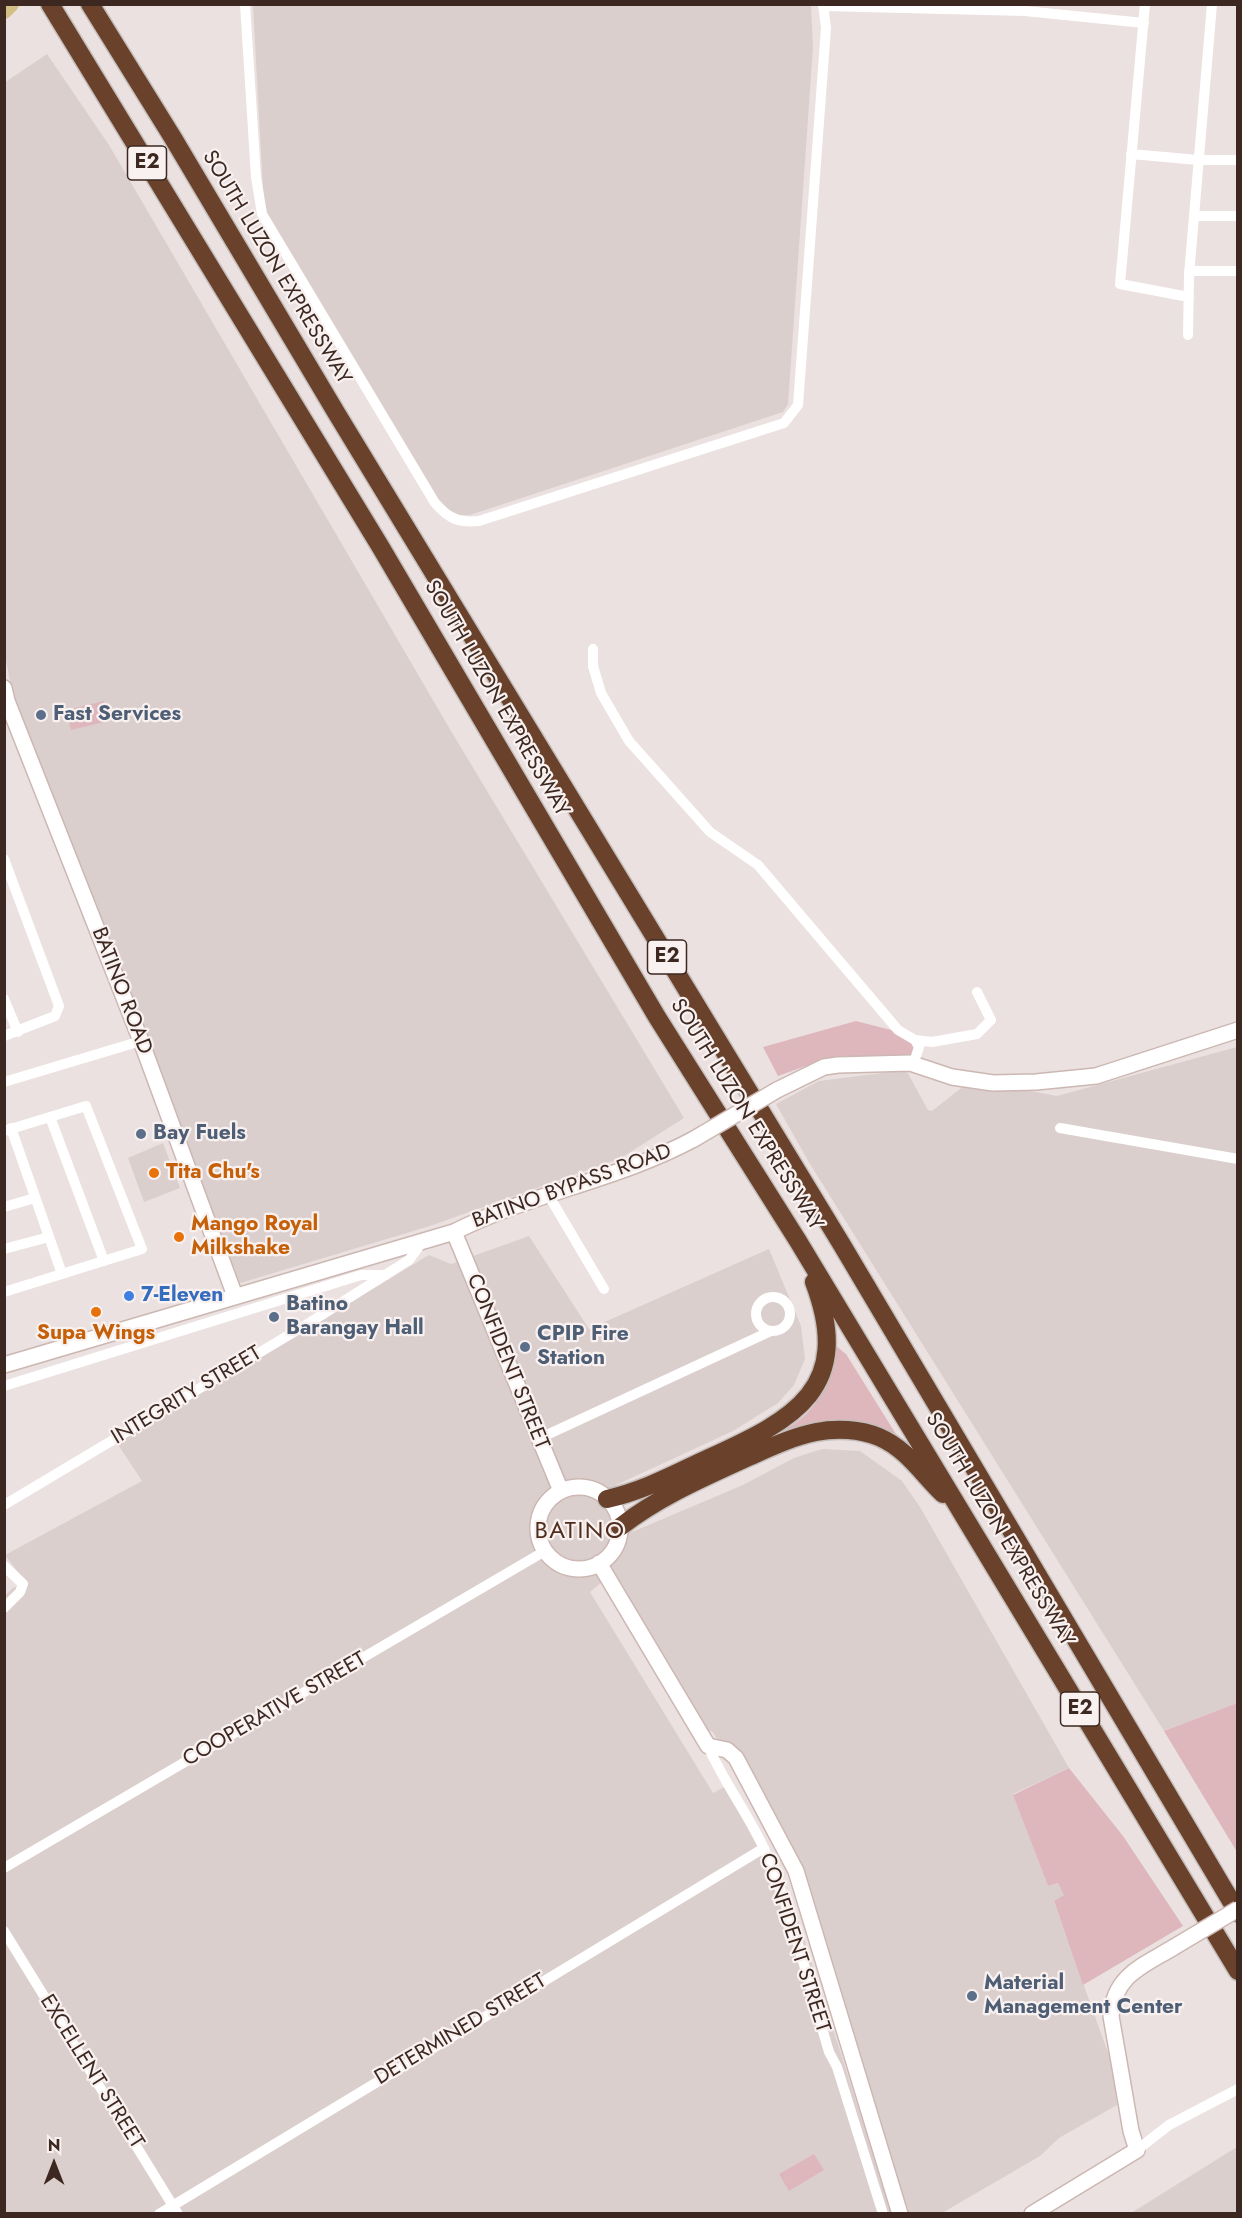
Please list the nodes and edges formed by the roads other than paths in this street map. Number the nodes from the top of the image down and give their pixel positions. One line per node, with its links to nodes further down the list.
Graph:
1 (90, 4): 64 (highway, SOUTH LUZON EXPRESSWAY / E2)
2 (245, 4): 5 (street)
3 (1145, 4): 7 (street)
4 (1212, 4): 9 (street)
5 (823, 5): 7 (street)
6 (54, 10): 39 (highway, SOUTH LUZON EXPRESSWAY / E2)
7 (1144, 23): 8 (street)
8 (1131, 154): 9 (street); 15 (street)
9 (1198, 160): 10 (street); 11 (street)
10 (1238, 160)
11 (1194, 216): 12 (street); 13 (street)
12 (1238, 216)
13 (1189, 271): 14 (street); 15 (street)
14 (1238, 271)
15 (1189, 297): 16 (street)
16 (1188, 335)
17 (593, 649): 26 (street)
18 (4, 688): 19 (main road, BATINO ROAD)
19 (8, 713): 27 (main road, BATINO ROAD)
20 (4, 859): 24 (street)
21 (977, 992): 26 (street)
22 (4, 999): 24 (street)
23 (1238, 1030): 28 (main road, BATINO BYPASS ROAD)
24 (18, 1032): 25 (street)
25 (4, 1036)
26 (915, 1040): 28 (street)
27 (141, 1041): 29 (street); 47 (main road, BATINO ROAD)
28 (910, 1063): 34 (main road, BATINO BYPASS ROAD, bridge)
29 (4, 1082)
30 (50, 1117): 32 (street); 42 (street); 42 (street)
31 (1060, 1128): 33 (street)
32 (8, 1129): 35 (street)
33 (1238, 1159)
34 (549, 1196): 37 (main road, BATINO BYPASS ROAD); 45 (street)
35 (35, 1198): 36 (street); 38 (street)
36 (4, 1207)
37 (454, 1232): 40 (main road, BATINO BYPASS ROAD); 51 (main road, CONFIDENT STREET)
38 (49, 1237): 41 (street); 43 (street)
39 (798, 1240): 53 (highway); 55 (highway, SOUTH LUZON EXPRESSWAY / E2)
40 (424, 1241): 44 (street, INTEGRITY STREET); 47 (main road, BATINO BYPASS ROAD)
41 (4, 1250)
42 (104, 1261): 43 (street)
43 (62, 1274): 46 (street)
44 (386, 1275): 50 (street); 54 (street, INTEGRITY STREET)
45 (604, 1289)
46 (4, 1292)
47 (235, 1296): 49 (main road, BATINO BYPASS ROAD)
48 (771, 1331): 51 (street)
49 (4, 1365)
50 (4, 1386)
51 (538, 1439): 52 (main road, CONFIDENT STREET)
52 (561, 1491): 53 (main road); 57 (main road)
53 (607, 1499): 56 (main road)
54 (4, 1505)
55 (962, 1512): 56 (highway); 66 (highway, SOUTH LUZON EXPRESSWAY / E2)
56 (620, 1527): 58 (main road)
57 (545, 1551): 58 (main road); 63 (street, COOPERATIVE STREET)
58 (599, 1563): 61 (main road, CONFIDENT STREET)
59 (4, 1566): 60 (street)
60 (4, 1608)
61 (708, 1746): 62 (street, CONFIDENT STREET); 72 (main road)
62 (764, 1848): 69 (street, DETERMINED STREET); 71 (street, CONFIDENT STREET)
63 (4, 1868)
64 (1238, 1911): 68 (main road, bridge)
65 (4, 1931): 69 (street, EXCELLENT STREET)
66 (1238, 1971)
67 (1238, 2088): 68 (street)
68 (1137, 2150): 73 (main road)
69 (176, 2209): 70 (street, DETERMINED STREET)
70 (159, 2214)
71 (883, 2214)
72 (900, 2214)
73 (1032, 2214)

